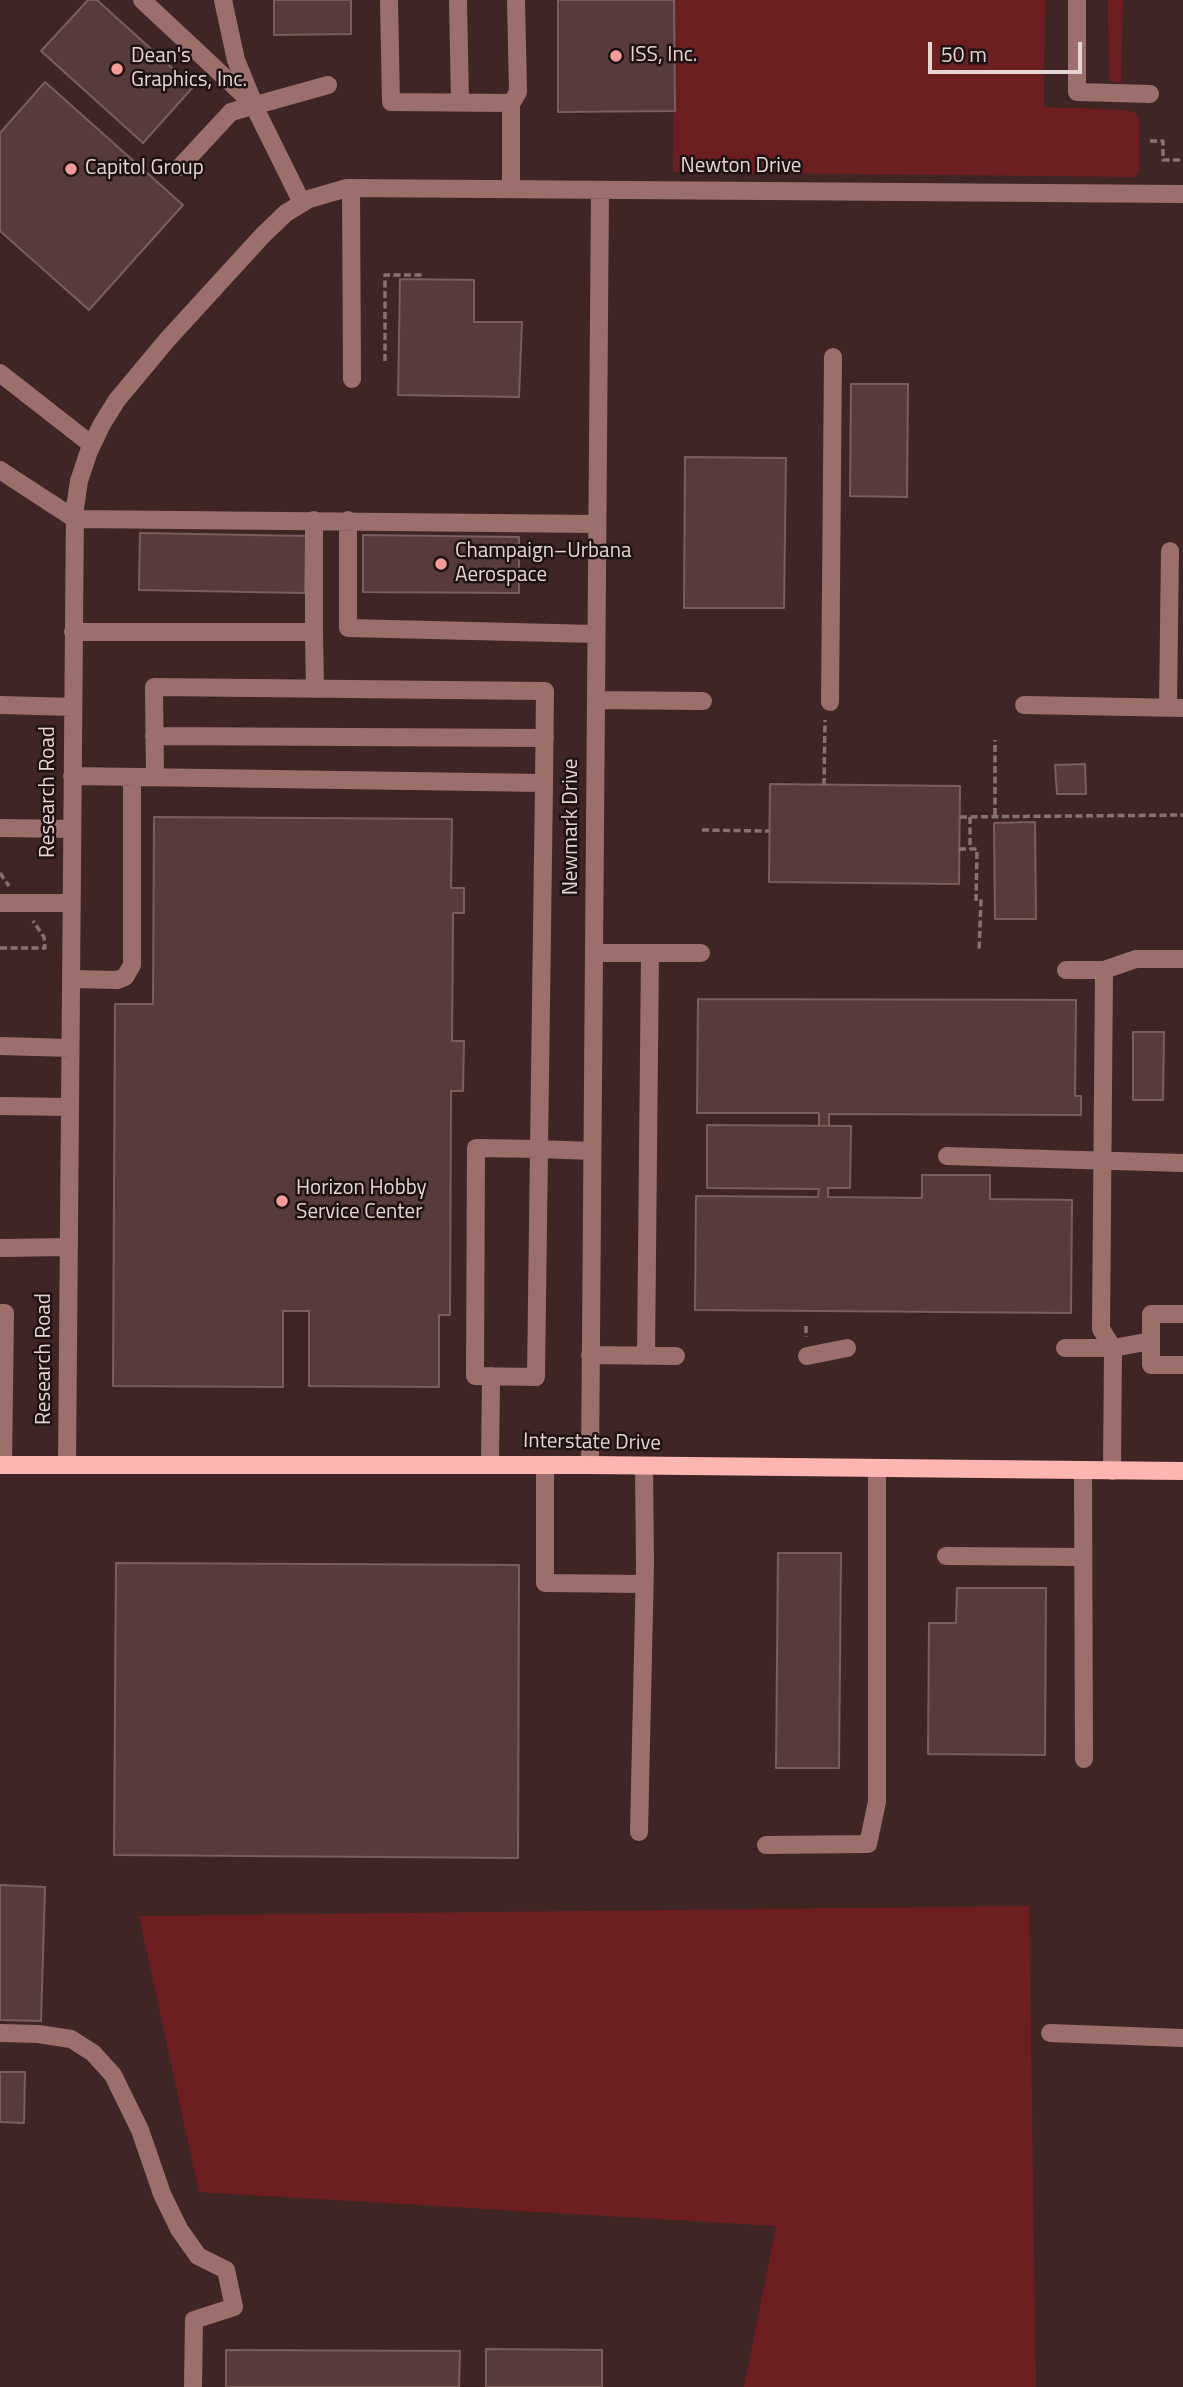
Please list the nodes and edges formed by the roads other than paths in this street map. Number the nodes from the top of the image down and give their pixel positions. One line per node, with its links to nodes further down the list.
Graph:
1 (142, 0): 10 (street)
2 (223, 0): 10 (street)
3 (389, 0): 9 (street)
4 (458, 0): 9 (street)
5 (516, 0): 11 (street)
6 (1077, 0): 8 (street)
7 (328, 85): 10 (street)
8 (1150, 94)
9 (460, 103): 11 (street)
10 (254, 104): 12 (street); 17 (street)
11 (511, 104): 14 (street)
12 (180, 167)
13 (351, 188): 14 (street, Newton Drive); 17 (street, Newton Drive); 20 (street)
14 (511, 189): 15 (street, Newton Drive)
15 (600, 190): 16 (street, Newton Drive); 26 (street, Newmark Drive)
16 (1183, 194)
17 (302, 203): 21 (street, Research Road)
18 (833, 357): 38 (street)
19 (0, 373): 21 (street)
20 (352, 379)
21 (92, 444): 23 (street, Research Road)
22 (0, 470): 23 (street)
23 (75, 519): 24 (street); 28 (street, Research Road)
24 (314, 520): 25 (street); 29 (street)
25 (348, 520): 26 (street); 30 (street)
26 (596, 524): 30 (street, Newmark Drive)
27 (1170, 551): 37 (street)
28 (73, 632): 29 (street); 36 (street, Research Road)
29 (314, 632): 31 (street)
30 (596, 634): 32 (street, Newmark Drive)
31 (315, 689): 39 (street); 40 (street)
32 (596, 700): 33 (street); 49 (street, Newmark Drive)
33 (703, 701)
34 (0, 705): 36 (street)
35 (1024, 705): 37 (street)
36 (73, 706): 41 (street, Research Road)
37 (1175, 707)
38 (827, 709)
39 (154, 736): 40 (street); 43 (street)
40 (545, 738): 44 (street)
41 (72, 776): 42 (street); 46 (street, Research Road)
42 (132, 777): 43 (street); 55 (street)
43 (155, 777): 44 (street)
44 (544, 783): 60 (street)
45 (0, 828): 46 (street)
46 (72, 829): 48 (street, Research Road)
47 (0, 903): 48 (street)
48 (71, 904): 55 (street, Research Road)
49 (594, 953): 50 (street); 61 (street, Newmark Drive)
50 (650, 953): 51 (street); 74 (street)
51 (701, 953)
52 (1183, 959): 54 (street)
53 (1066, 970): 54 (street)
54 (1104, 970): 63 (street)
55 (71, 979): 57 (street, Research Road)
56 (0, 1046): 57 (street)
57 (70, 1048): 59 (street, Research Road)
58 (0, 1106): 59 (street)
59 (70, 1107): 65 (street, Research Road)
60 (539, 1149): 61 (street); 78 (street); 78 (street)
61 (592, 1151): 73 (street, Newmark Drive)
62 (947, 1156): 63 (street)
63 (1102, 1158): 64 (street); 72 (street)
64 (1183, 1163)
65 (69, 1247): 66 (street); 80 (street, Research Road)
66 (1, 1248)
67 (0, 1313): 79 (street)
68 (1183, 1314): 69 (street)
69 (1151, 1341): 72 (street); 77 (street)
70 (847, 1348): 76 (street)
71 (1065, 1348): 72 (street)
72 (1113, 1348): 87 (street)
73 (590, 1355): 74 (street); 83 (street, Newmark Drive)
74 (646, 1356): 75 (street)
75 (676, 1356)
76 (807, 1356)
77 (1183, 1365)
78 (491, 1376): 81 (street)
79 (2, 1465): 80 (main road, Interstate Drive)
80 (68, 1465): 81 (main road, Interstate Drive)
81 (490, 1465): 82 (main road, Interstate Drive)
82 (545, 1465): 83 (main road, Interstate Drive); 91 (street)
83 (590, 1465): 84 (main road, Interstate Drive)
84 (644, 1466): 85 (main road, Interstate Drive); 91 (street)
85 (877, 1468): 86 (main road, Interstate Drive); 94 (street)
86 (1083, 1471): 87 (main road, Interstate Drive); 90 (street)
87 (1112, 1471): 88 (main road, Interstate Drive)
88 (1183, 1471)
89 (946, 1556): 90 (street)
90 (1083, 1557): 92 (street)
91 (644, 1584): 93 (street)
92 (1084, 1759)
93 (639, 1832)
94 (766, 1845)
95 (0, 2033): 98 (street)
96 (1050, 2033): 97 (street)
97 (1183, 2038)
98 (193, 2387)

